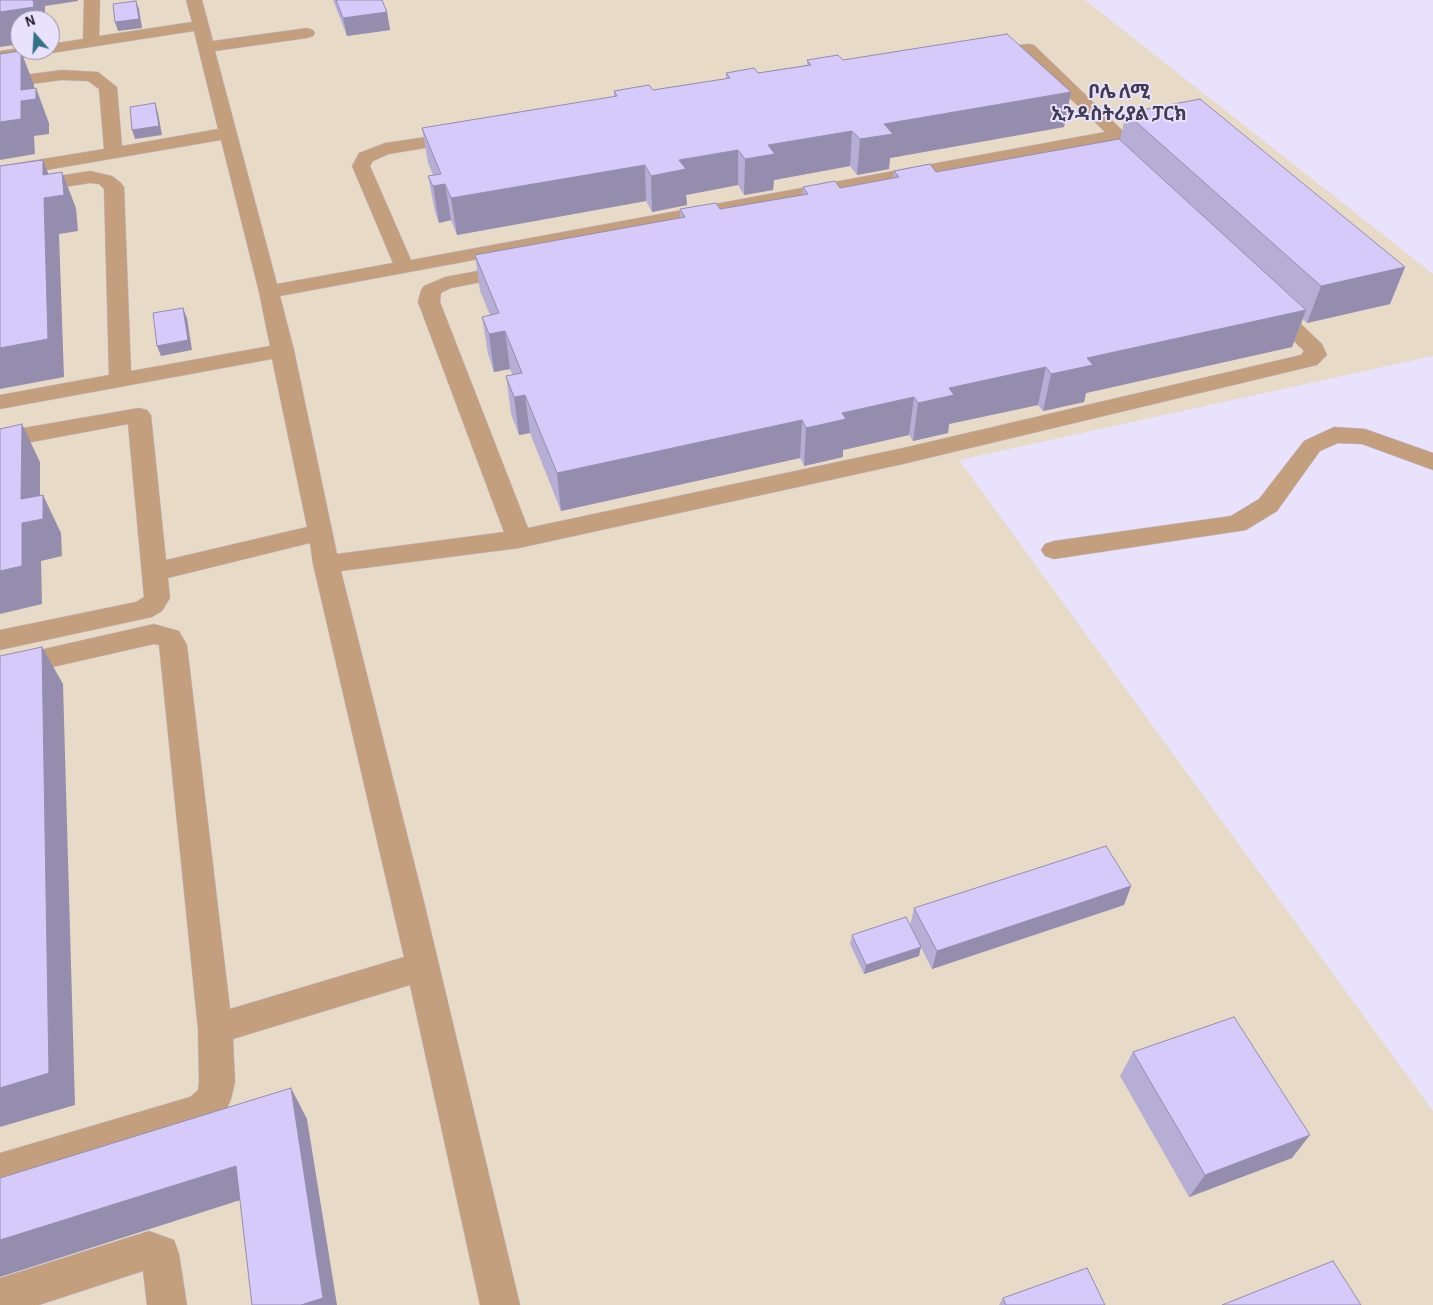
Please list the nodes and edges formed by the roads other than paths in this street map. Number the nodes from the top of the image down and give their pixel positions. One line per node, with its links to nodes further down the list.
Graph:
1 (92, 0): 4 (lane)
2 (200, 24): 3 (lane); 4 (lane); 8 (lane)
3 (307, 33)
4 (91, 43): 5 (lane)
5 (60, 48)
6 (972, 56): 13 (lane)
7 (0, 83): 10 (lane)
8 (228, 133): 10 (lane); 15 (lane)
9 (473, 135): 13 (lane)
10 (114, 154): 11 (lane)
11 (0, 172)
12 (0, 191): 18 (lane)
13 (404, 266): 15 (lane)
14 (532, 267): 23 (lane)
15 (269, 292): 17 (lane)
16 (1256, 294): 23 (lane)
17 (283, 350): 18 (lane); 22 (lane)
18 (120, 380): 19 (lane)
19 (0, 402)
20 (0, 440): 26 (lane)
21 (1433, 462): 24 (lane)
22 (321, 532): 25 (lane); 26 (lane)
23 (519, 539): 25 (lane)
24 (1054, 550)
25 (326, 564): 29 (lane)
26 (153, 572): 27 (lane)
27 (0, 640)
28 (0, 669): 30 (lane)
29 (422, 966): 30 (lane); 34 (lane)
30 (215, 1029): 31 (lane)
31 (0, 1171)
32 (0, 1298): 33 (lane)
33 (167, 1305)
34 (500, 1305)

